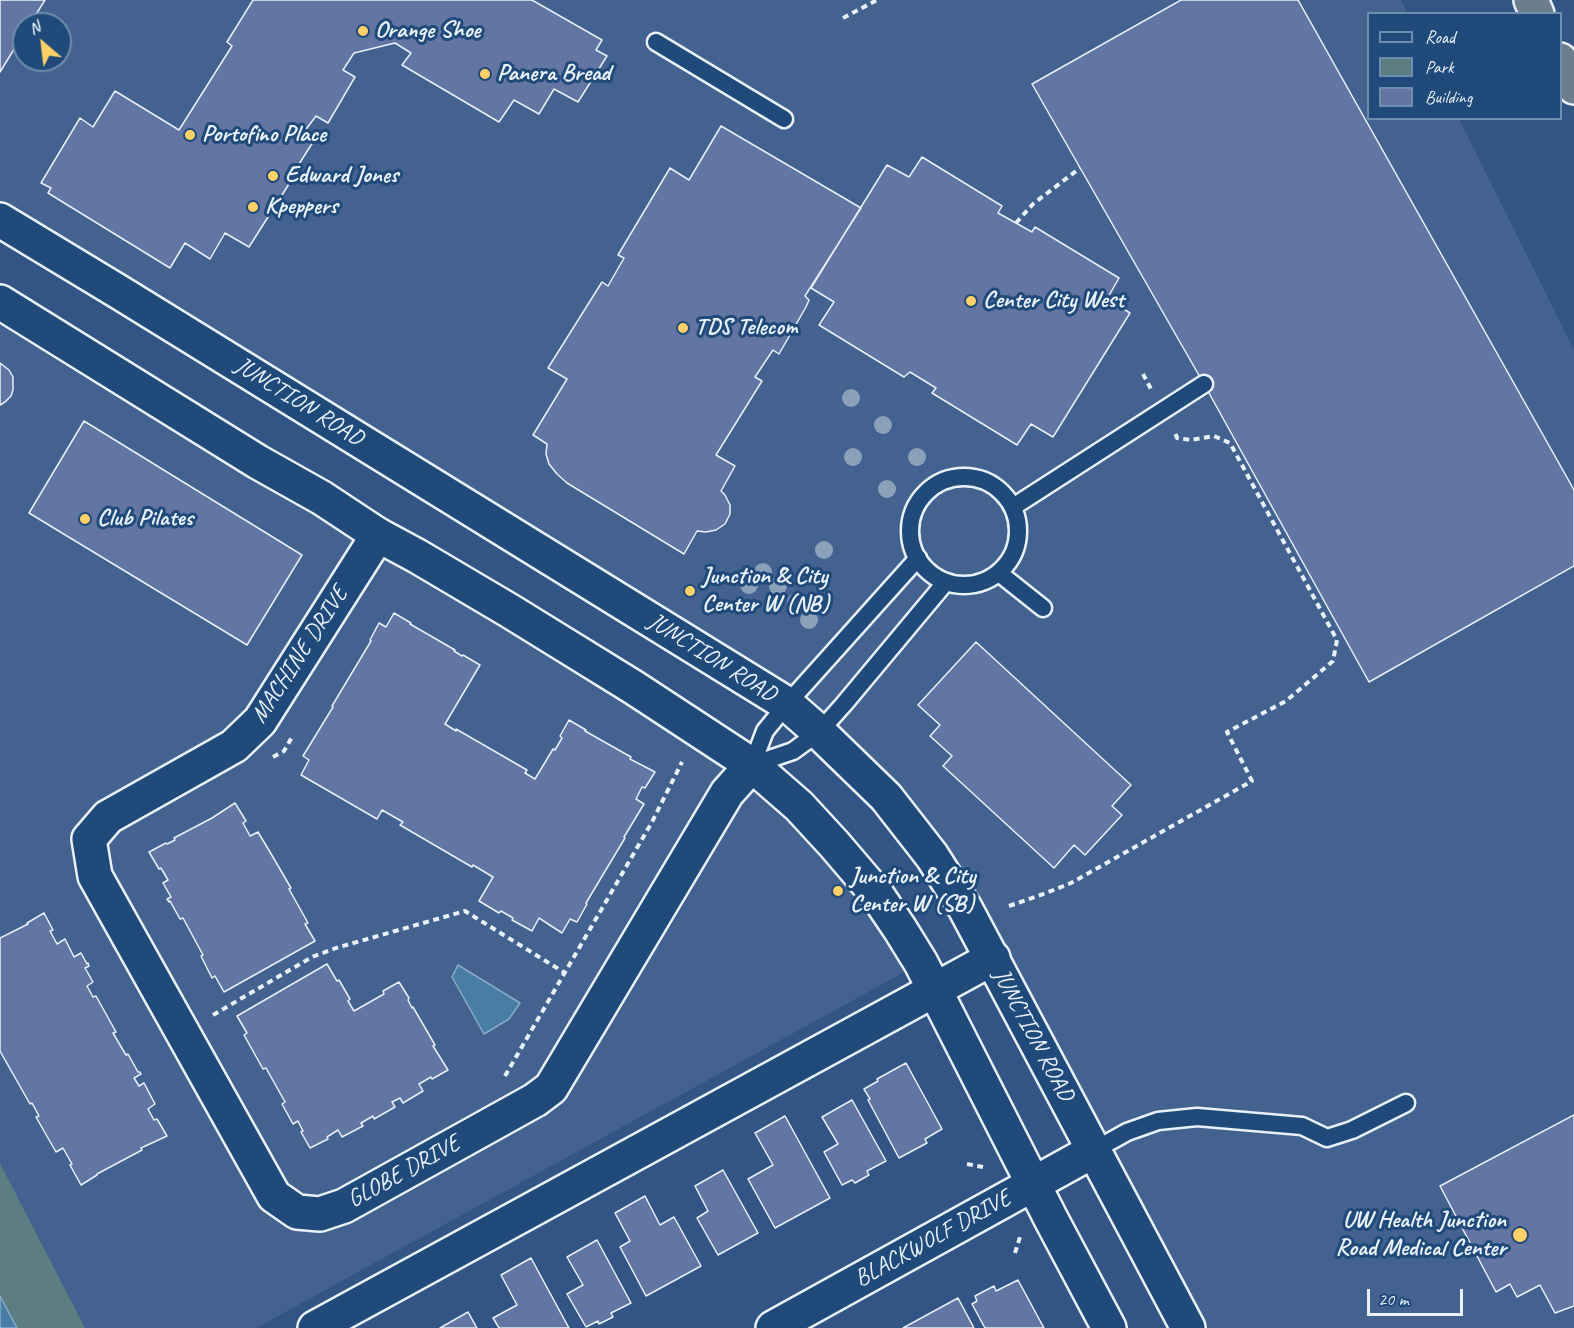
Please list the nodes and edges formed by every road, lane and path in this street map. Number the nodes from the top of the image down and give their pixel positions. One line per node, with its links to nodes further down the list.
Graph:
1 (877, 0): 2 (path)
2 (843, 18)
3 (656, 42): 6 (lane)
4 (1562, 64): 5 (highway)
5 (1574, 87)
6 (784, 119)
7 (1080, 168): 9 (path)
8 (0, 220): 20 (street, JUNCTION ROAD)
9 (1016, 223)
10 (0, 302): 15 (street)
11 (1143, 374): 13 (path)
12 (1204, 384): 13 (lane)
13 (1162, 411): 14 (lane); 27 (path)
14 (1013, 507): 16 (lane); 17 (lane)
15 (378, 535): 25 (street); 26 (street, MACHINE DRIVE)
16 (918, 558): 18 (lane); 20 (lane)
17 (999, 573): 18 (lane); 19 (lane)
18 (945, 584): 22 (lane)
19 (1043, 608)
20 (787, 704): 22 (street, JUNCTION ROAD); 25 (lane)
21 (296, 730): 24 (path)
22 (819, 732): 25 (lane); 28 (street, JUNCTION ROAD)
23 (682, 762): 29 (path)
24 (263, 763)
25 (752, 765): 26 (street, GLOBE DRIVE); 30 (street)
26 (89, 838)
27 (1009, 906)
28 (993, 958): 30 (street); 34 (street, JUNCTION ROAD)
29 (565, 973): 31 (path); 32 (path)
30 (934, 991): 37 (street); 40 (street)
31 (217, 1022)
32 (496, 1081)
33 (1406, 1102): 34 (lane)
34 (1093, 1150): 37 (street, BLACKWOLF DRIVE); 43 (street, JUNCTION ROAD)
35 (967, 1164): 36 (path)
36 (983, 1167)
37 (1034, 1184): 41 (street, BLACKWOLF DRIVE); 42 (street)
38 (1020, 1237): 39 (path)
39 (1015, 1253)
40 (315, 1328)
41 (773, 1328)
42 (1109, 1328)
43 (1188, 1328)

